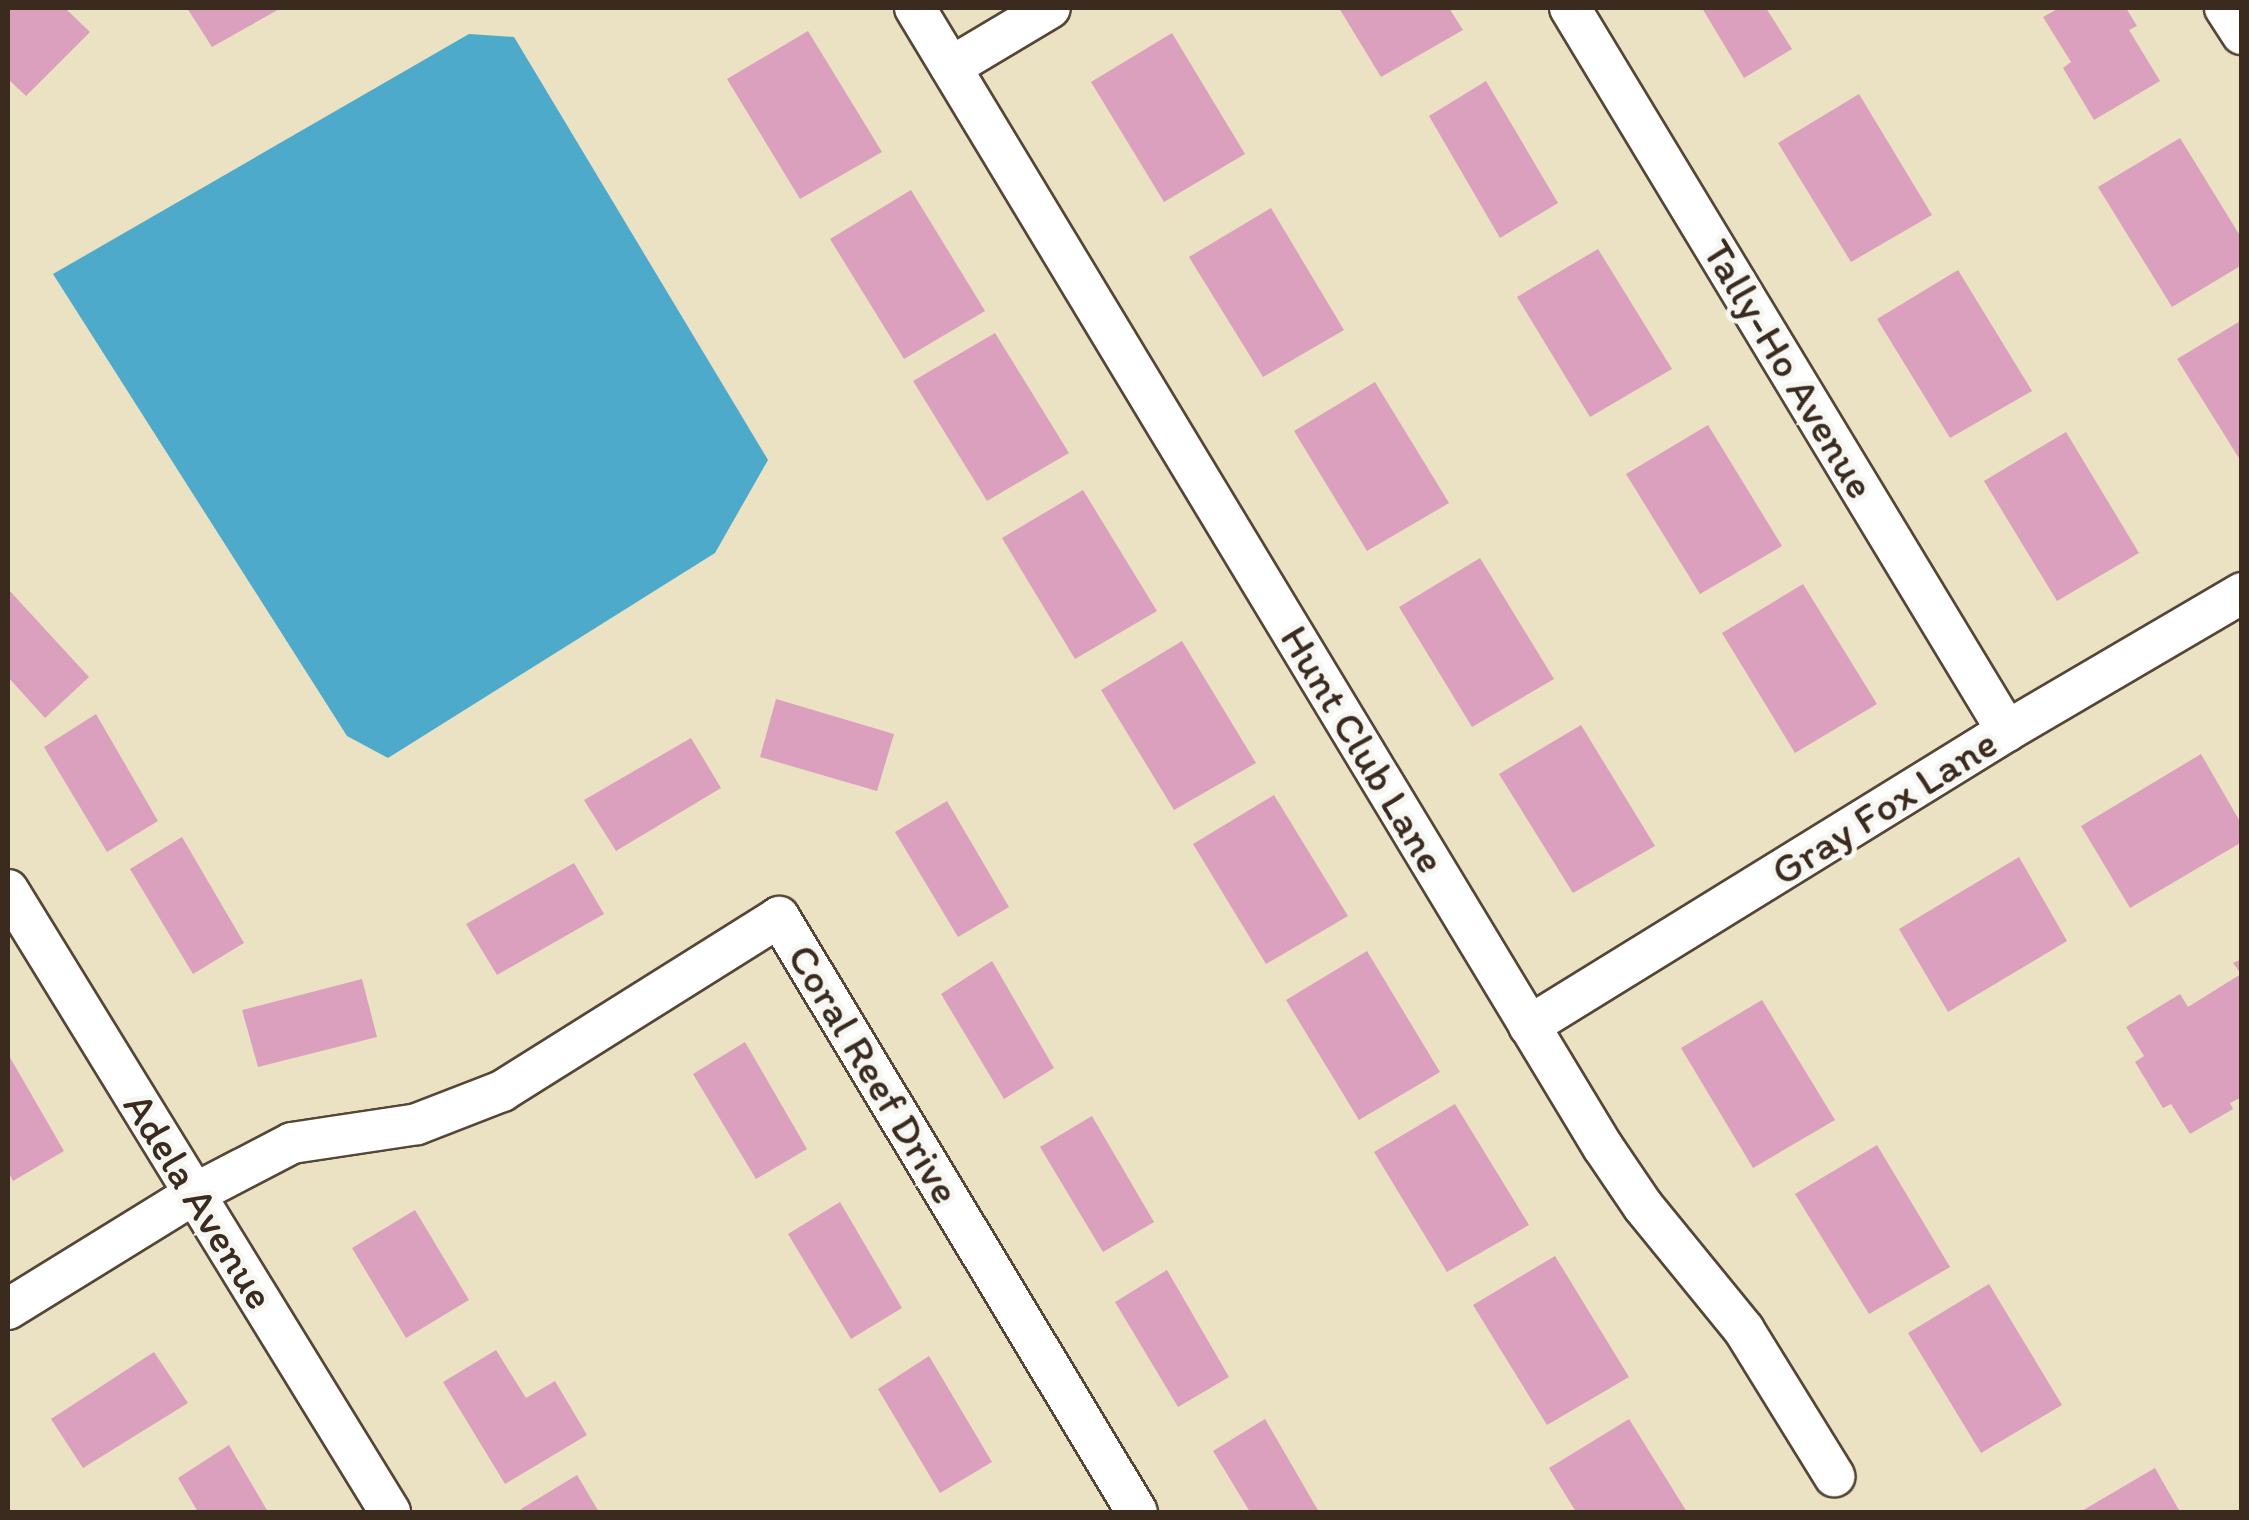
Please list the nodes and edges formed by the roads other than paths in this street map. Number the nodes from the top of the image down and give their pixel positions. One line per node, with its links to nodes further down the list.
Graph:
1 (915, 8): 6 (street, Hunt Club Lane)
2 (1050, 8): 6 (street)
3 (1570, 8): 8 (street, Tally-Ho Avenue)
4 (2225, 8): 5 (street)
5 (2242, 34)
6 (951, 67): 10 (street, Hunt Club Lane)
7 (2242, 593): 8 (street, Gray Fox Lane)
8 (2007, 730): 10 (street, Gray Fox Lane)
9 (8, 890): 11 (street, Adela Avenue)
10 (1530, 1026): 13 (street, Hunt Club Lane)
11 (194, 1194): 12 (street); 14 (street, Adela Avenue); 15 (street, Coral Reef Drive)
12 (8, 1309)
13 (1834, 1476)
14 (390, 1512)
15 (1137, 1512)

